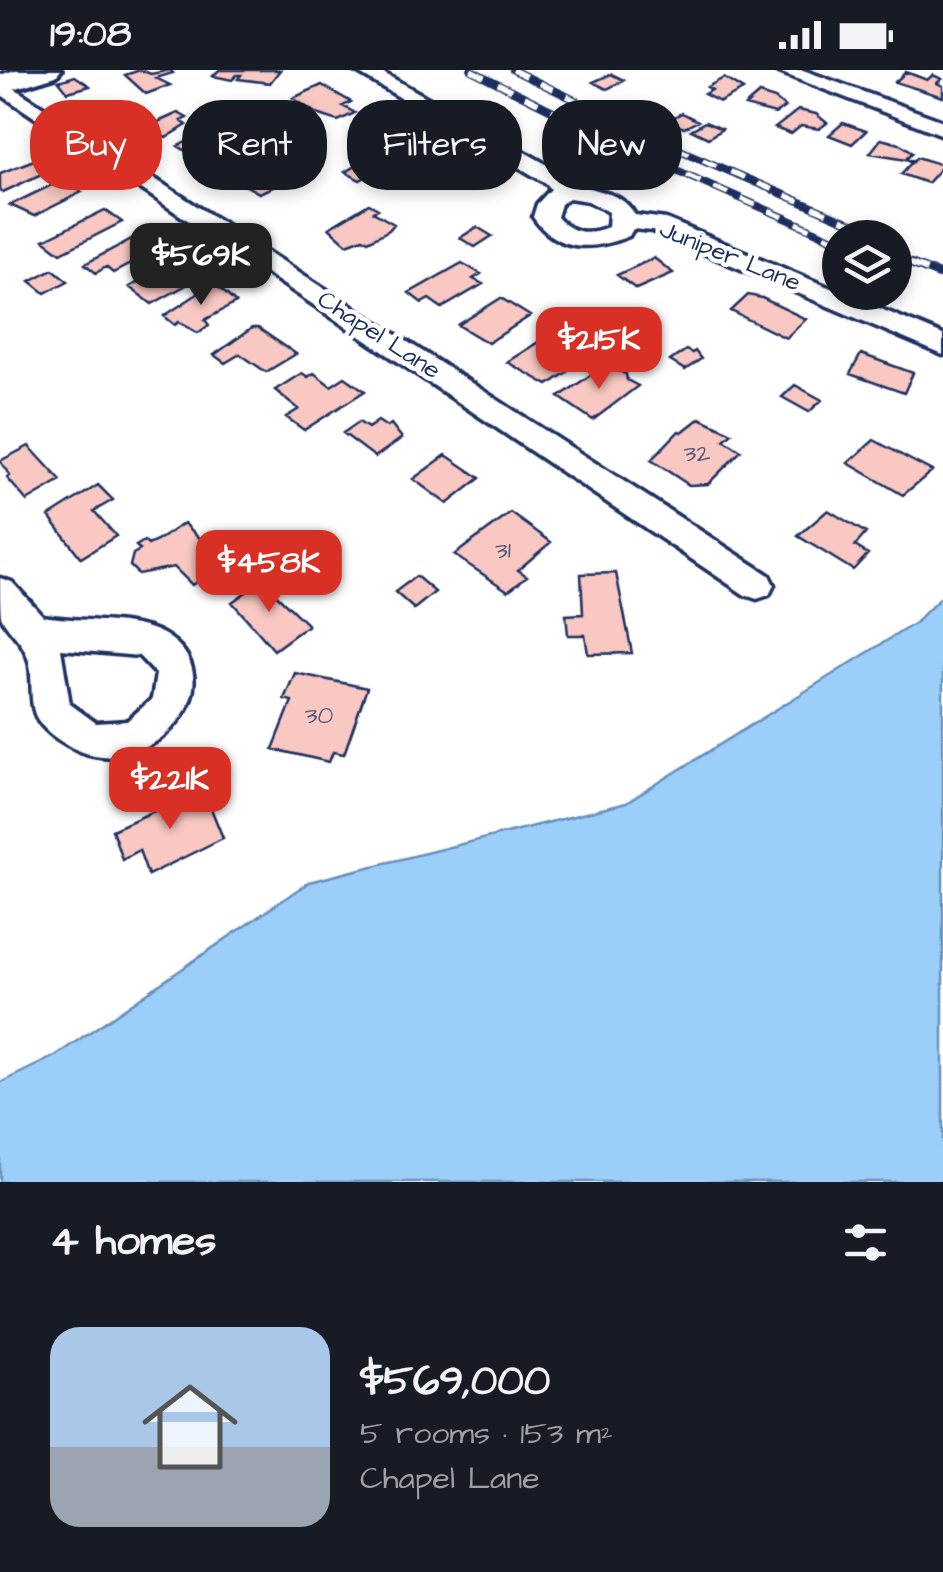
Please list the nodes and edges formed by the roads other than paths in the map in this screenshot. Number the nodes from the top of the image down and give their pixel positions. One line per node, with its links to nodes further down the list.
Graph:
1 (46, 70): 4 (street)
2 (364, 70): 6 (street, Juniper Lane)
3 (784, 70): 5 (street)
4 (0, 84): 10 (street, Chapel Lane)
5 (943, 128)
6 (542, 171)
7 (565, 190): 8 (street, Juniper Lane); 8 (street, Juniper Lane)
8 (624, 221): 9 (street, Juniper Lane)
9 (943, 346)
10 (757, 585)
11 (0, 592): 12 (street)
12 (37, 630)

